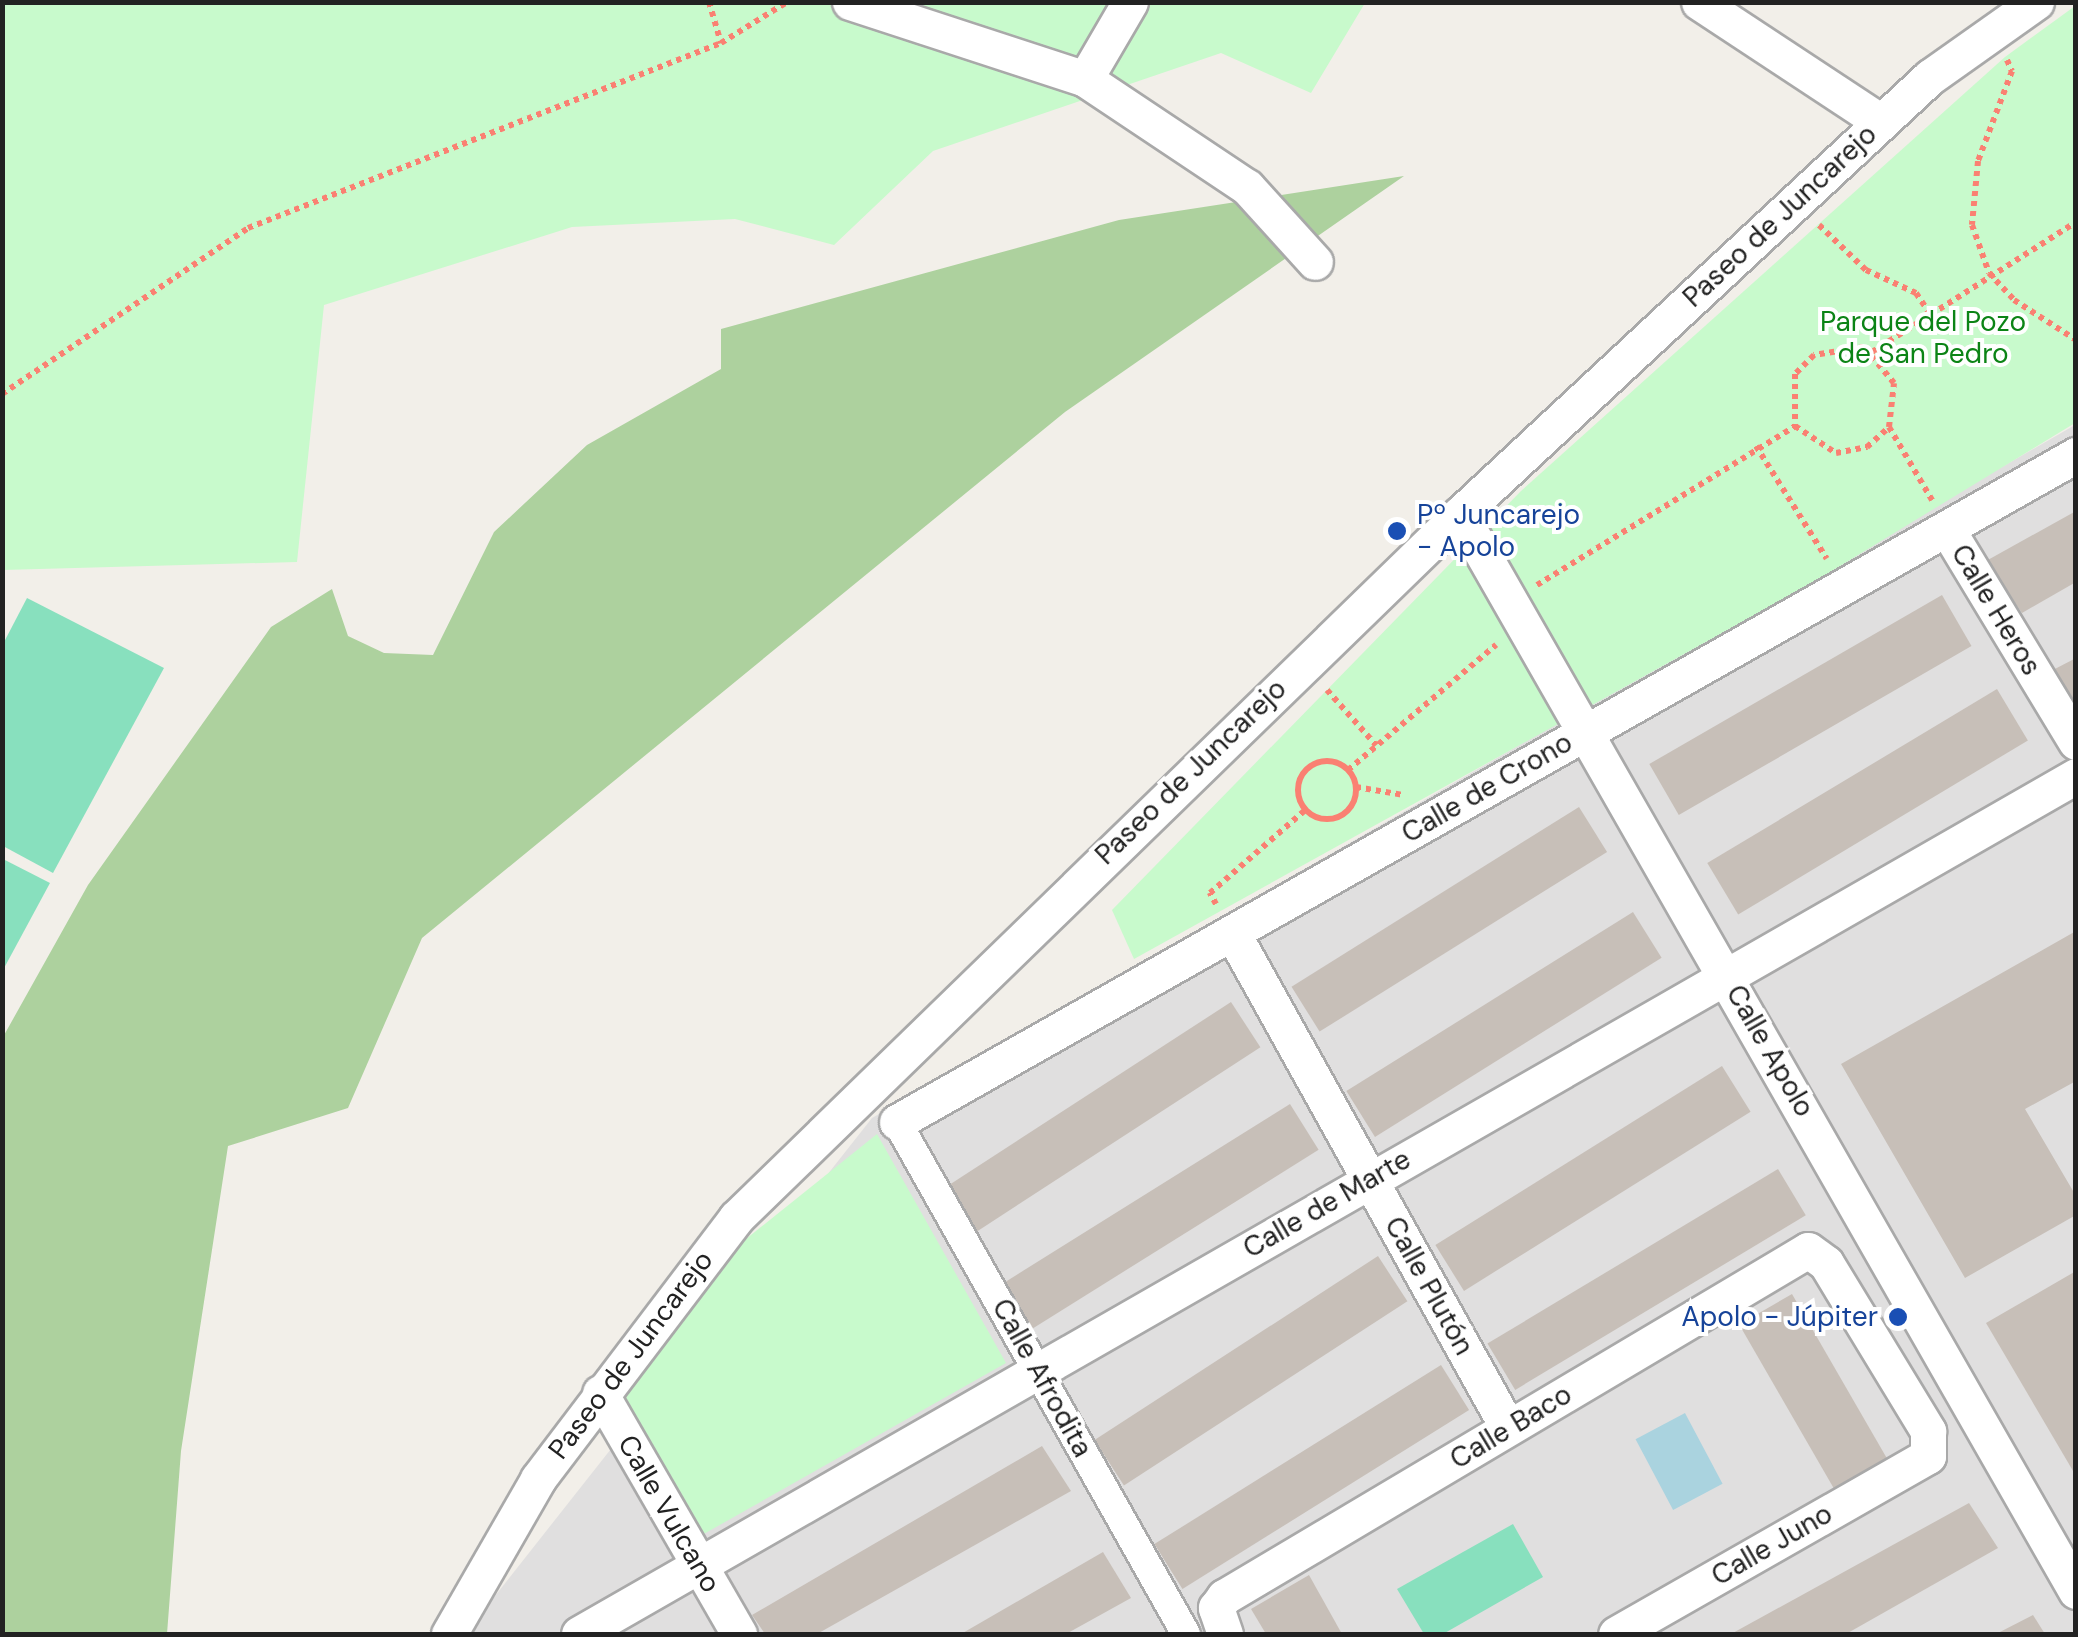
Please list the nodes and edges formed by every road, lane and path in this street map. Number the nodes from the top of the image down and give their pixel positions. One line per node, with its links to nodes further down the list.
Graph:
1 (709, 2): 8 (path)
2 (787, 2): 8 (path)
3 (850, 2): 9 (street)
4 (1130, 2): 9 (street)
5 (1699, 2): 10 (street)
6 (2036, 2): 7 (street, Paseo de Juncarejo)
7 (1990, 29): 10 (street, Paseo de Juncarejo); 14 (path)
8 (721, 43): 18 (path)
9 (1085, 79): 13 (street)
10 (1881, 122): 11 (street, Paseo de Juncarejo)
11 (1794, 202): 15 (path); 23 (street, Paseo de Juncarejo)
12 (2076, 222): 14 (path)
13 (1316, 262)
14 (1989, 273): 15 (path); 16 (path)
15 (1929, 312): 17 (path)
16 (2076, 340)
17 (1872, 352): 19 (path); 20 (path)
18 (2, 394)
19 (1795, 426): 20 (path); 21 (path)
20 (1889, 428): 24 (path)
21 (1756, 446): 25 (path); 26 (path)
22 (2076, 455): 24 (street, Calle de Crono)
23 (1460, 514): 26 (street, Calle Apolo); 27 (street, Paseo de Juncarejo)
24 (1940, 516): 25 (street, Calle de Crono); 29 (street, Calle Heros)
25 (1845, 587): 28 (street, Calle de Crono)
26 (1512, 601): 28 (street, Calle Apolo); 30 (path)
27 (1304, 664): 30 (path); 39 (street, Paseo de Juncarejo)
28 (1589, 730): 34 (street, Calle de Crono); 35 (street, Calle Apolo)
29 (2076, 742)
30 (1376, 745): 31 (path)
31 (1348, 770): 33 (path); 33 (path)
32 (2076, 776): 35 (street, Calle de Marte)
33 (1305, 810): 34 (path)
34 (1233, 934): 36 (street, Calle de Crono); 37 (street, Calle Plutón)
35 (1727, 976): 37 (street, Calle de Marte); 43 (street, Calle Apolo)
36 (898, 1122): 38 (street, Calle Afrodita)
37 (1370, 1179): 38 (street, Calle de Marte); 40 (street, Calle Plutón)
38 (1038, 1370): 42 (street, Calle de Marte); 48 (street, Calle Afrodita)
39 (600, 1393): 42 (street, Calle Vulcano); 45 (street, Paseo de Juncarejo)
40 (1508, 1428): 41 (street, Calle Baco); 49 (street, Calle Baco)
41 (1928, 1456): 44 (street, Calle Juno)
42 (700, 1566): 46 (street, Calle de Marte); 47 (street, Calle Vulcano)
43 (2076, 1591)
44 (1624, 1633)
45 (448, 1634)
46 (580, 1634)
47 (738, 1634)
48 (1186, 1634)
49 (1225, 1634)

